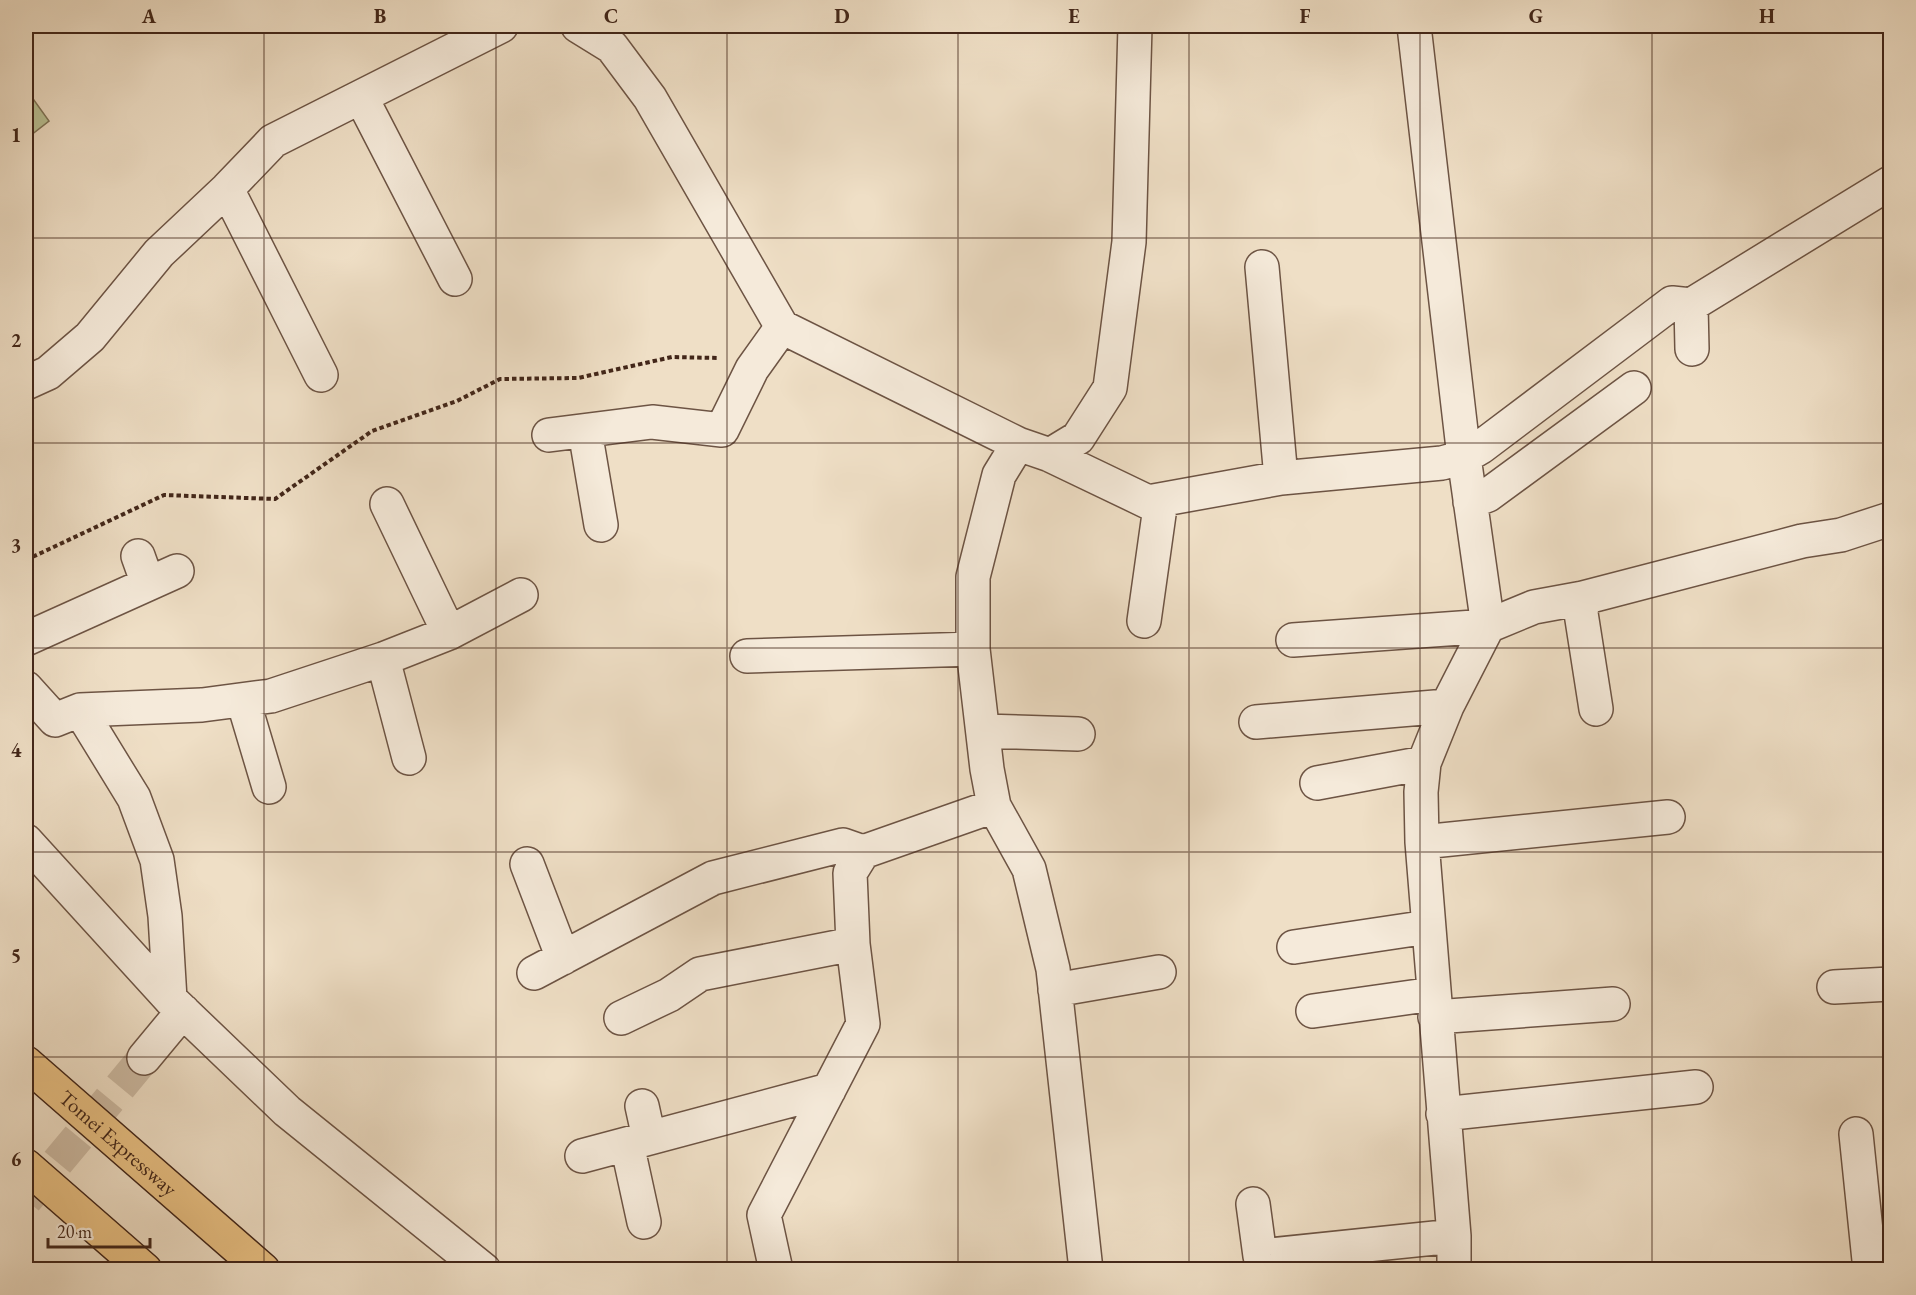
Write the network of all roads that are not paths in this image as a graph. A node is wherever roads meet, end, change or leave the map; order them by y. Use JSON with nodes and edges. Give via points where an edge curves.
{"nodes":[{"id":1,"x":501,"y":26,"type":"edge"},
{"id":2,"x":578,"y":26,"type":"edge"},
{"id":3,"x":1135,"y":26,"type":"edge"},
{"id":4,"x":1414,"y":26,"type":"edge"},
{"id":5,"x":361,"y":97,"type":"junction"},
{"id":6,"x":1890,"y":183,"type":"edge"},
{"id":7,"x":226,"y":189,"type":"junction"},
{"id":8,"x":455,"y":279,"type":"dead end"},
{"id":9,"x":1255,"y":288,"type":"dead end"},
{"id":10,"x":1691,"y":305,"type":"junction"},
{"id":11,"x":782,"y":327,"type":"junction"},
{"id":12,"x":1692,"y":349,"type":"dead end"},
{"id":13,"x":321,"y":375,"type":"dead end"},
{"id":14,"x":26,"y":383,"type":"edge"},
{"id":15,"x":1634,"y":388,"type":"dead end"},
{"id":16,"x":585,"y":430,"type":"junction"},
{"id":17,"x":549,"y":435,"type":"dead end"},
{"id":18,"x":1018,"y":444,"type":"junction"},
{"id":19,"x":1050,"y":455,"type":"junction"},
{"id":20,"x":1464,"y":458,"type":"junction"},
{"id":21,"x":1281,"y":478,"type":"junction"},
{"id":22,"x":1161,"y":500,"type":"junction"},
{"id":23,"x":1470,"y":502,"type":"junction"},
{"id":24,"x":387,"y":504,"type":"dead end"},
{"id":25,"x":1890,"y":519,"type":"edge"},
{"id":26,"x":601,"y":525,"type":"dead end"},
{"id":27,"x":154,"y":570,"type":"dead end"},
{"id":28,"x":520,"y":595,"type":"dead end"},
{"id":29,"x":1583,"y":598,"type":"junction"},
{"id":30,"x":1144,"y":621,"type":"dead end"},
{"id":31,"x":1488,"y":626,"type":"junction"},
{"id":32,"x":449,"y":633,"type":"junction"},
{"id":33,"x":26,"y":639,"type":"edge"},
{"id":34,"x":1293,"y":640,"type":"dead end"},
{"id":35,"x":973,"y":649,"type":"junction"},
{"id":36,"x":747,"y":656,"type":"dead end"},
{"id":37,"x":383,"y":659,"type":"junction"},
{"id":38,"x":26,"y":688,"type":"edge"},
{"id":39,"x":243,"y":700,"type":"junction"},
{"id":40,"x":1447,"y":706,"type":"junction"},
{"id":41,"x":1596,"y":709,"type":"dead end"},
{"id":42,"x":80,"y":710,"type":"junction"},
{"id":43,"x":1257,"y":722,"type":"dead end"},
{"id":44,"x":982,"y":731,"type":"junction"},
{"id":45,"x":1078,"y":734,"type":"dead end"},
{"id":46,"x":410,"y":758,"type":"dead end"},
{"id":47,"x":1424,"y":763,"type":"junction"},
{"id":48,"x":1317,"y":783,"type":"dead end"},
{"id":49,"x":269,"y":787,"type":"dead end"},
{"id":50,"x":994,"y":806,"type":"junction"},
{"id":51,"x":1668,"y":817,"type":"dead end"},
{"id":52,"x":26,"y":841,"type":"edge"},
{"id":53,"x":1422,"y":842,"type":"junction"},
{"id":54,"x":863,"y":852,"type":"junction"},
{"id":55,"x":527,"y":864,"type":"dead end"},
{"id":56,"x":1428,"y":927,"type":"junction"},
{"id":57,"x":853,"y":945,"type":"junction"},
{"id":58,"x":1294,"y":947,"type":"dead end"},
{"id":59,"x":563,"y":958,"type":"junction"},
{"id":60,"x":1159,"y":972,"type":"dead end"},
{"id":61,"x":534,"y":973,"type":"dead end"},
{"id":62,"x":1890,"y":984,"type":"edge"},
{"id":63,"x":1833,"y":987,"type":"dead end"},
{"id":64,"x":1055,"y":990,"type":"junction"},
{"id":65,"x":1613,"y":1004,"type":"dead end"},
{"id":66,"x":176,"y":1005,"type":"junction"},
{"id":67,"x":1434,"y":1006,"type":"junction"},
{"id":68,"x":1313,"y":1011,"type":"dead end"},
{"id":69,"x":621,"y":1018,"type":"dead end"},
{"id":70,"x":144,"y":1058,"type":"tunnel mouth"},
{"id":71,"x":26,"y":1062,"type":"edge"},
{"id":72,"x":1696,"y":1087,"type":"dead end"},
{"id":73,"x":829,"y":1090,"type":"junction"},
{"id":74,"x":642,"y":1106,"type":"dead end"},
{"id":75,"x":1443,"y":1114,"type":"junction"},
{"id":76,"x":1856,"y":1134,"type":"dead end"},
{"id":77,"x":638,"y":1141,"type":"junction"},
{"id":78,"x":582,"y":1156,"type":"dead end"},
{"id":79,"x":26,"y":1166,"type":"edge"},
{"id":80,"x":647,"y":1204,"type":"dead end"},
{"id":81,"x":1253,"y":1204,"type":"dead end"},
{"id":82,"x":1454,"y":1236,"type":"junction"},
{"id":83,"x":1261,"y":1263,"type":"edge"},
{"id":84,"x":145,"y":1269,"type":"edge"},
{"id":85,"x":263,"y":1269,"type":"edge"},
{"id":86,"x":484,"y":1269,"type":"edge"},
{"id":87,"x":776,"y":1269,"type":"edge"},
{"id":88,"x":1086,"y":1269,"type":"edge"},
{"id":89,"x":1454,"y":1269,"type":"edge"},
{"id":90,"x":1870,"y":1269,"type":"edge"}],
"edges":[{"from":1,"to":5,"type":"street"},
{"from":2,"to":11,"type":"street","via":[[612,47],[650,98]]},
{"from":3,"to":19,"type":"street","via":[[1129,242],[1110,388],[1078,438]]},
{"from":4,"to":20,"type":"street"},
{"from":5,"to":7,"type":"street","via":[[273,141]]},
{"from":5,"to":8,"type":"street"},
{"from":6,"to":10,"type":"street"},
{"from":7,"to":13,"type":"street"},
{"from":7,"to":14,"type":"street","via":[[159,253],[90,337],[48,373]]},
{"from":9,"to":21,"type":"street"},
{"from":10,"to":12,"type":"street"},
{"from":10,"to":20,"type":"street","via":[[1672,303]]},
{"from":11,"to":16,"type":"street","via":[[759,359],[722,430],[652,422]]},
{"from":11,"to":18,"type":"street"},
{"from":15,"to":23,"type":"street","via":[[1488,495]]},
{"from":16,"to":17,"type":"street"},
{"from":16,"to":26,"type":"street"},
{"from":18,"to":19,"type":"street"},
{"from":18,"to":35,"type":"street","via":[[999,475],[973,577]]},
{"from":19,"to":22,"type":"street","via":[[1148,502]]},
{"from":20,"to":21,"type":"street"},
{"from":20,"to":23,"type":"street"},
{"from":21,"to":22,"type":"street"},
{"from":22,"to":30,"type":"street"},
{"from":23,"to":31,"type":"street"},
{"from":24,"to":32,"type":"street"},
{"from":25,"to":29,"type":"street","via":[[1841,535],[1802,541]]},
{"from":27,"to":33,"type":"street"},
{"from":28,"to":32,"type":"street"},
{"from":29,"to":31,"type":"street","via":[[1534,608]]},
{"from":29,"to":41,"type":"street","via":[[1581,613]]},
{"from":31,"to":34,"type":"street"},
{"from":31,"to":40,"type":"street"},
{"from":32,"to":37,"type":"street"},
{"from":35,"to":36,"type":"street"},
{"from":35,"to":44,"type":"street"},
{"from":37,"to":39,"type":"street","via":[[271,696]]},
{"from":37,"to":46,"type":"street"},
{"from":38,"to":42,"type":"street","via":[[55,720]]},
{"from":39,"to":42,"type":"street"},
{"from":39,"to":49,"type":"street"},
{"from":40,"to":43,"type":"street"},
{"from":40,"to":47,"type":"street"},
{"from":42,"to":66,"type":"street","via":[[134,798],[157,860]]},
{"from":44,"to":45,"type":"street"},
{"from":44,"to":50,"type":"street"},
{"from":47,"to":48,"type":"street"},
{"from":47,"to":53,"type":"street","via":[[1420,792]]},
{"from":50,"to":54,"type":"street"},
{"from":50,"to":64,"type":"street","via":[[1029,869]]},
{"from":51,"to":53,"type":"street","via":[[1625,808]]},
{"from":52,"to":66,"type":"street"},
{"from":53,"to":56,"type":"street"},
{"from":54,"to":57,"type":"street","via":[[850,873]]},
{"from":54,"to":59,"type":"street","via":[[843,845],[713,878]]},
{"from":55,"to":59,"type":"street"},
{"from":56,"to":58,"type":"street"},
{"from":56,"to":67,"type":"street"},
{"from":57,"to":69,"type":"street","via":[[700,974],[670,1004]]},
{"from":57,"to":73,"type":"street","via":[[863,1024]]},
{"from":59,"to":61,"type":"street"},
{"from":60,"to":64,"type":"street"},
{"from":62,"to":63,"type":"street"},
{"from":64,"to":88,"type":"street"},
{"from":65,"to":67,"type":"street"},
{"from":66,"to":70,"type":"street"},
{"from":66,"to":86,"type":"street","via":[[287,1111]]},
{"from":67,"to":68,"type":"street"},
{"from":67,"to":75,"type":"street"},
{"from":71,"to":85,"type":"highway","name":"Tomei Expressway"},
{"from":72,"to":75,"type":"street"},
{"from":73,"to":77,"type":"street"},
{"from":73,"to":87,"type":"street","via":[[764,1215]]},
{"from":74,"to":77,"type":"street"},
{"from":75,"to":82,"type":"street"},
{"from":76,"to":90,"type":"street"},
{"from":77,"to":78,"type":"street"},
{"from":77,"to":80,"type":"street"},
{"from":79,"to":84,"type":"highway"},
{"from":81,"to":83,"type":"street"},
{"from":82,"to":83,"type":"street"},
{"from":82,"to":89,"type":"street"}]}
